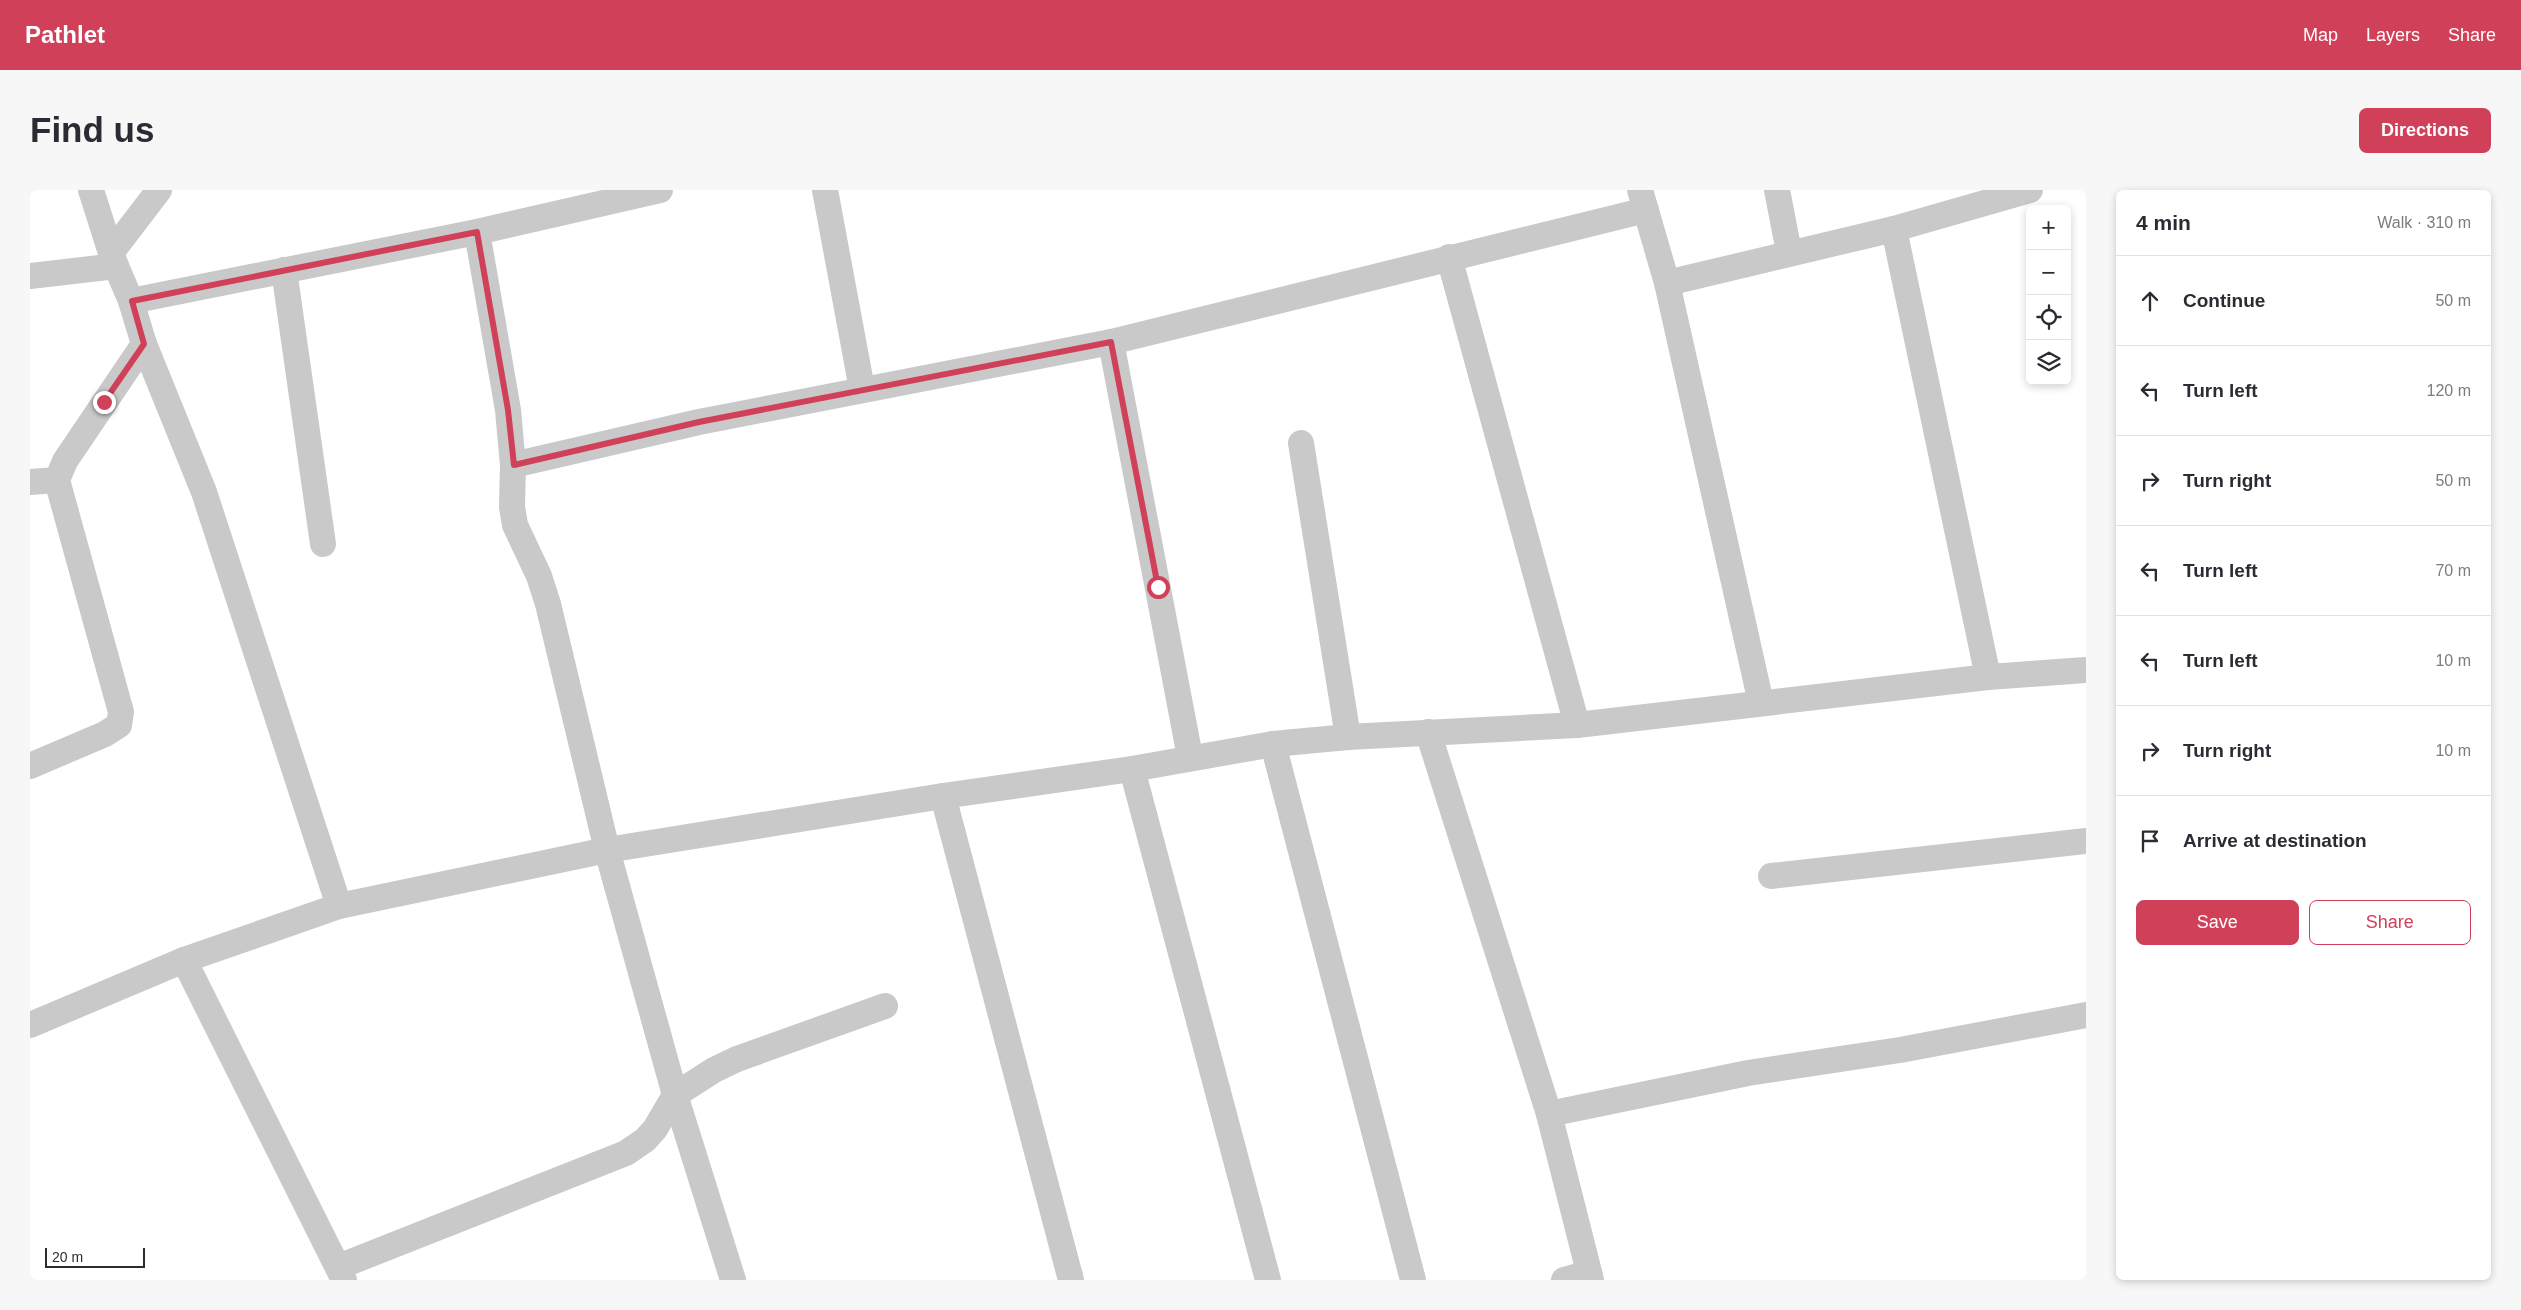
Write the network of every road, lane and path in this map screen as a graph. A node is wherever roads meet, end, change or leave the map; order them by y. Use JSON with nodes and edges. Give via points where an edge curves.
{"nodes":[{"id":1,"x":91,"y":190,"type":"edge"},
{"id":2,"x":160,"y":190,"type":"edge"},
{"id":3,"x":660,"y":190,"type":"edge"},
{"id":4,"x":825,"y":190,"type":"edge"},
{"id":5,"x":1777,"y":190,"type":"edge"},
{"id":6,"x":2030,"y":190,"type":"edge"},
{"id":7,"x":1643,"y":200,"type":"edge"},
{"id":8,"x":1894,"y":229,"type":"junction"},
{"id":9,"x":477,"y":232,"type":"junction"},
{"id":10,"x":1789,"y":252,"type":"junction"},
{"id":11,"x":1449,"y":257,"type":"junction"},
{"id":12,"x":114,"y":260,"type":"junction"},
{"id":13,"x":284,"y":270,"type":"junction"},
{"id":14,"x":30,"y":276,"type":"edge"},
{"id":15,"x":1667,"y":283,"type":"junction"},
{"id":16,"x":132,"y":301,"type":"junction"},
{"id":17,"x":1111,"y":342,"type":"junction"},
{"id":18,"x":144,"y":344,"type":"junction"},
{"id":19,"x":862,"y":389,"type":"junction"},
{"id":20,"x":1302,"y":443,"type":"dead end"},
{"id":21,"x":514,"y":465,"type":"junction"},
{"id":22,"x":57,"y":480,"type":"junction"},
{"id":23,"x":30,"y":482,"type":"edge"},
{"id":24,"x":323,"y":544,"type":"dead end"},
{"id":25,"x":2086,"y":670,"type":"edge"},
{"id":26,"x":1988,"y":677,"type":"junction"},
{"id":27,"x":1761,"y":703,"type":"junction"},
{"id":28,"x":1576,"y":726,"type":"junction"},
{"id":29,"x":1428,"y":732,"type":"junction"},
{"id":30,"x":1348,"y":737,"type":"junction"},
{"id":31,"x":1273,"y":744,"type":"junction"},
{"id":32,"x":1190,"y":757,"type":"junction"},
{"id":33,"x":30,"y":766,"type":"edge"},
{"id":34,"x":1132,"y":768,"type":"junction"},
{"id":35,"x":943,"y":796,"type":"junction"},
{"id":36,"x":2086,"y":841,"type":"edge"},
{"id":37,"x":607,"y":850,"type":"junction"},
{"id":38,"x":1771,"y":876,"type":"dead end"},
{"id":39,"x":339,"y":906,"type":"junction"},
{"id":40,"x":184,"y":960,"type":"junction"},
{"id":41,"x":885,"y":1006,"type":"dead end"},
{"id":42,"x":2086,"y":1015,"type":"edge"},
{"id":43,"x":30,"y":1025,"type":"edge"},
{"id":44,"x":675,"y":1095,"type":"junction"},
{"id":45,"x":1549,"y":1114,"type":"junction"},
{"id":46,"x":341,"y":1274,"type":"edge"},
{"id":47,"x":1590,"y":1276,"type":"edge"},
{"id":48,"x":733,"y":1280,"type":"edge"},
{"id":49,"x":1071,"y":1280,"type":"edge"},
{"id":50,"x":1268,"y":1280,"type":"edge"},
{"id":51,"x":1413,"y":1280,"type":"edge"},
{"id":52,"x":1564,"y":1280,"type":"edge"}],
"edges":[{"from":1,"to":12,"type":"street"},
{"from":2,"to":12,"type":"street"},
{"from":3,"to":9,"type":"street"},
{"from":4,"to":19,"type":"street"},
{"from":5,"to":10,"type":"street"},
{"from":6,"to":8,"type":"street"},
{"from":7,"to":11,"type":"street"},
{"from":7,"to":15,"type":"street"},
{"from":8,"to":10,"type":"street"},
{"from":8,"to":26,"type":"street"},
{"from":9,"to":13,"type":"street"},
{"from":9,"to":21,"type":"street","via":[[508,410]]},
{"from":10,"to":15,"type":"street"},
{"from":11,"to":17,"type":"street"},
{"from":11,"to":28,"type":"street"},
{"from":12,"to":14,"type":"street"},
{"from":12,"to":16,"type":"street"},
{"from":13,"to":16,"type":"street"},
{"from":13,"to":24,"type":"street"},
{"from":15,"to":27,"type":"street"},
{"from":16,"to":18,"type":"street"},
{"from":17,"to":19,"type":"street"},
{"from":17,"to":32,"type":"street"},
{"from":18,"to":22,"type":"street","via":[[65,461]]},
{"from":18,"to":39,"type":"street","via":[[204,492]]},
{"from":19,"to":21,"type":"street","via":[[699,422]]},
{"from":20,"to":30,"type":"street"},
{"from":21,"to":37,"type":"street","via":[[512,507],[515,525],[548,604]]},
{"from":22,"to":23,"type":"street"},
{"from":22,"to":33,"type":"street","via":[[121,712],[119,725],[105,734]]},
{"from":25,"to":26,"type":"street"},
{"from":26,"to":27,"type":"street"},
{"from":27,"to":28,"type":"street"},
{"from":28,"to":29,"type":"street"},
{"from":29,"to":30,"type":"street"},
{"from":29,"to":45,"type":"street"},
{"from":30,"to":31,"type":"street"},
{"from":31,"to":32,"type":"street"},
{"from":31,"to":51,"type":"street"},
{"from":32,"to":34,"type":"street"},
{"from":34,"to":35,"type":"street"},
{"from":34,"to":50,"type":"street"},
{"from":35,"to":37,"type":"street"},
{"from":35,"to":49,"type":"street"},
{"from":36,"to":38,"type":"street"},
{"from":37,"to":39,"type":"street"},
{"from":37,"to":44,"type":"street"},
{"from":39,"to":40,"type":"street"},
{"from":40,"to":43,"type":"street"},
{"from":40,"to":46,"type":"street"},
{"from":41,"to":44,"type":"street","via":[[737,1059]]},
{"from":42,"to":45,"type":"street","via":[[1900,1050],[1748,1073]]},
{"from":44,"to":46,"type":"street","via":[[655,1129],[626,1153]]},
{"from":44,"to":48,"type":"street"},
{"from":45,"to":47,"type":"street"},
{"from":47,"to":52,"type":"street"}]}
